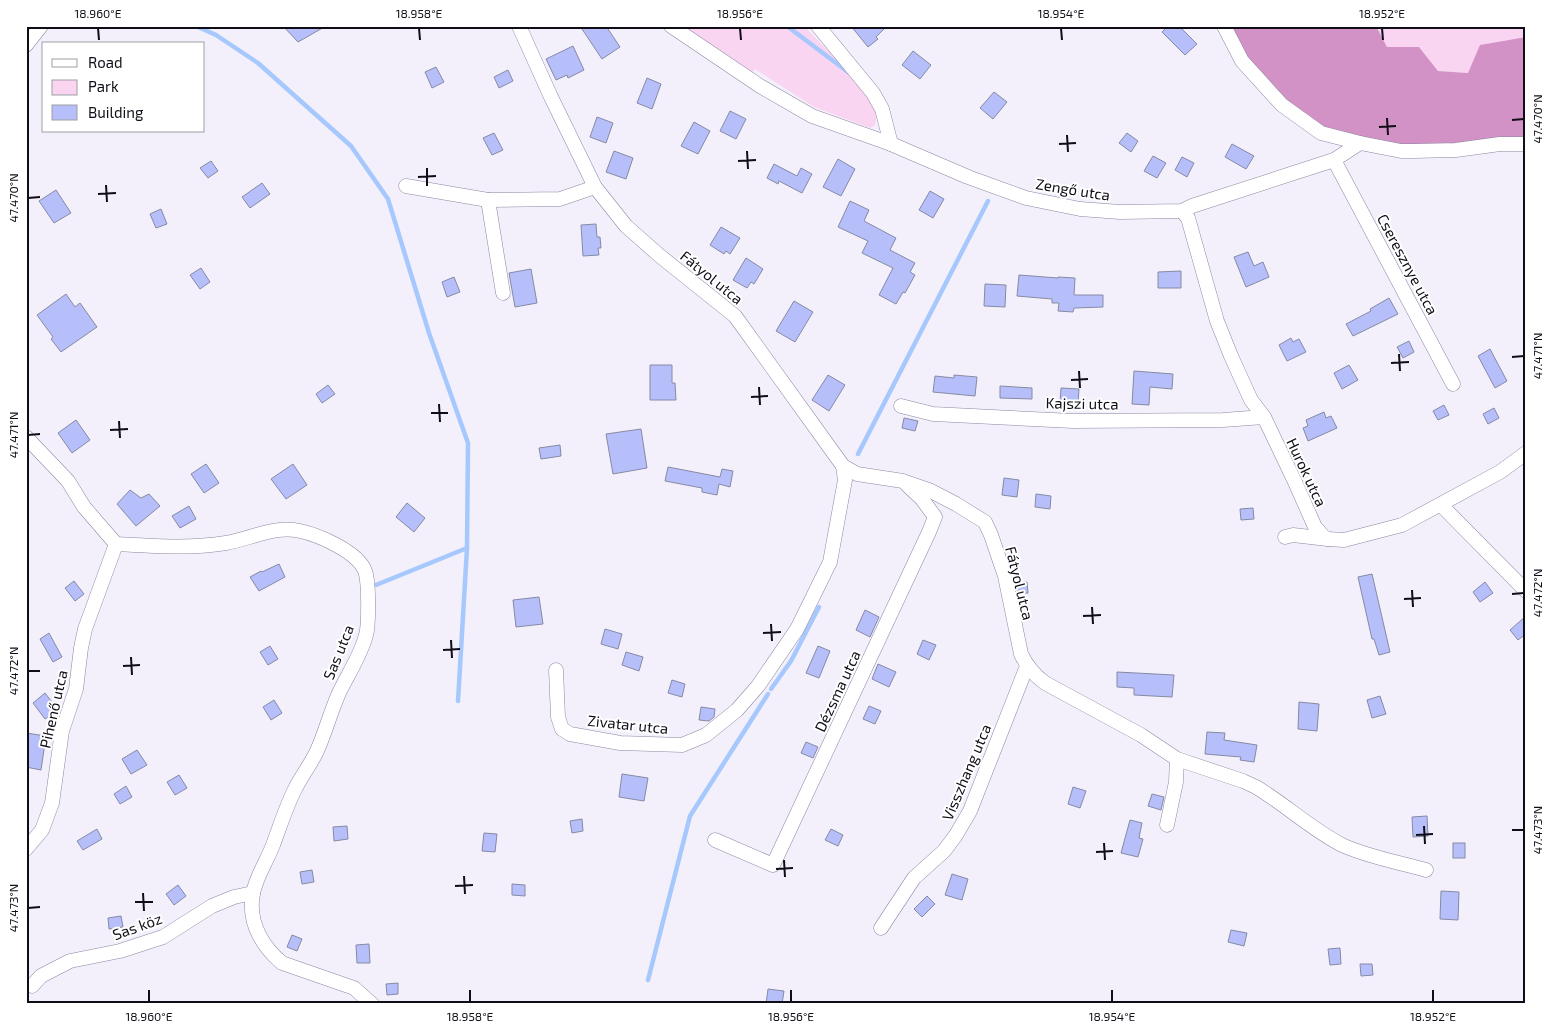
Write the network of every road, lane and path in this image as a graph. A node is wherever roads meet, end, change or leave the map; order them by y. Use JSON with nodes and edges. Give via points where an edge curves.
{"nodes":[{"id":1,"x":41,"y":26,"type":"edge"},
{"id":2,"x":519,"y":26,"type":"edge"},
{"id":3,"x":671,"y":26,"type":"edge"},
{"id":4,"x":818,"y":26,"type":"edge"},
{"id":5,"x":1224,"y":26,"type":"edge"},
{"id":6,"x":26,"y":45,"type":"edge"},
{"id":7,"x":1360,"y":143,"type":"junction"},
{"id":8,"x":891,"y":144,"type":"junction"},
{"id":9,"x":1526,"y":144,"type":"edge"},
{"id":10,"x":1334,"y":160,"type":"junction"},
{"id":11,"x":406,"y":186,"type":"dead end"},
{"id":12,"x":595,"y":186,"type":"junction"},
{"id":13,"x":488,"y":200,"type":"junction"},
{"id":14,"x":1182,"y":211,"type":"junction"},
{"id":15,"x":503,"y":293,"type":"dead end"},
{"id":16,"x":1453,"y":384,"type":"dead end"},
{"id":17,"x":901,"y":406,"type":"dead end"},
{"id":18,"x":1264,"y":417,"type":"junction"},
{"id":19,"x":26,"y":437,"type":"edge"},
{"id":20,"x":1526,"y":452,"type":"edge"},
{"id":21,"x":843,"y":466,"type":"junction"},
{"id":22,"x":903,"y":481,"type":"junction"},
{"id":23,"x":1441,"y":505,"type":"junction"},
{"id":24,"x":1285,"y":538,"type":"dead end"},
{"id":25,"x":1328,"y":540,"type":"junction"},
{"id":26,"x":116,"y":544,"type":"junction"},
{"id":27,"x":1526,"y":591,"type":"edge"},
{"id":28,"x":1027,"y":666,"type":"junction"},
{"id":29,"x":556,"y":670,"type":"dead end"},
{"id":30,"x":1177,"y":759,"type":"junction"},
{"id":31,"x":1167,"y":825,"type":"dead end"},
{"id":32,"x":715,"y":840,"type":"dead end"},
{"id":33,"x":26,"y":849,"type":"edge"},
{"id":34,"x":1426,"y":870,"type":"dead end"},
{"id":35,"x":253,"y":893,"type":"junction"},
{"id":36,"x":881,"y":928,"type":"dead end"},
{"id":37,"x":32,"y":986,"type":"dead end"},
{"id":38,"x":372,"y":1004,"type":"edge"}],
"edges":[{"from":1,"to":6,"type":"street"},
{"from":2,"to":12,"type":"street","name":"Fátyol utca"},
{"from":3,"to":8,"type":"street","name":"Zengő utca","via":[[760,86],[812,116]]},
{"from":4,"to":8,"type":"street","via":[[874,93],[882,109]]},
{"from":5,"to":7,"type":"street","via":[[1242,60],[1282,105],[1321,133]]},
{"from":7,"to":9,"type":"street","via":[[1401,151]]},
{"from":7,"to":10,"type":"street","name":"Zengő utca"},
{"from":8,"to":14,"type":"street","name":"Zengő utca","via":[[1026,198],[1080,209]]},
{"from":10,"to":14,"type":"street","name":"Zengő utca"},
{"from":10,"to":16,"type":"street","name":"Cseresznye utca"},
{"from":11,"to":13,"type":"street"},
{"from":12,"to":13,"type":"street","via":[[560,199]]},
{"from":12,"to":21,"type":"street","name":"Fátyol utca","via":[[626,226],[735,316]]},
{"from":13,"to":15,"type":"street"},
{"from":14,"to":18,"type":"street","name":"Hurok utca","via":[[1188,218],[1217,321],[1251,400]]},
{"from":17,"to":18,"type":"street","name":"Kajszi utca","via":[[933,414],[1073,420]]},
{"from":18,"to":25,"type":"street","name":"Hurok utca","via":[[1315,527]]},
{"from":19,"to":26,"type":"street","via":[[68,481],[84,507]]},
{"from":20,"to":23,"type":"street","via":[[1500,472]]},
{"from":21,"to":22,"type":"street","name":"Fátyol utca","via":[[857,474]]},
{"from":21,"to":29,"type":"street","name":"Zivatar utca","via":[[846,480],[830,562],[797,629],[758,686],[737,710],[706,735],[682,746],[620,743],[570,734],[562,730],[558,717]]},
{"from":22,"to":28,"type":"street","name":"Fátyol utca","via":[[929,490],[985,522],[1005,576],[1017,642]]},
{"from":22,"to":32,"type":"street","name":"Dézsma utca","via":[[929,507],[934,516],[932,524],[773,865]]},
{"from":23,"to":25,"type":"street","via":[[1402,525],[1353,539]]},
{"from":23,"to":27,"type":"street"},
{"from":24,"to":25,"type":"street","via":[[1293,535]]},
{"from":26,"to":33,"type":"street","name":"Pihenő utca","via":[[81,648],[76,689],[62,731],[52,803],[42,830]]},
{"from":26,"to":35,"type":"street","name":"Sas utca","via":[[200,546],[274,531],[298,530],[319,537],[356,557],[366,572],[366,635],[316,752],[283,816]]},
{"from":28,"to":30,"type":"street","name":"Fátyol utca","via":[[1045,683]]},
{"from":28,"to":36,"type":"street","name":"Visszhang utca","via":[[970,811],[944,851],[914,878]]},
{"from":30,"to":31,"type":"street"},
{"from":30,"to":34,"type":"street","name":"Fátyol utca","via":[[1256,787],[1342,845],[1363,854]]},
{"from":35,"to":37,"type":"street","name":"Sas köz","via":[[212,906],[163,937],[70,962],[41,976]]},
{"from":35,"to":38,"type":"street","name":"Sas utca","via":[[256,929],[276,958],[282,963],[354,988]]}]}
